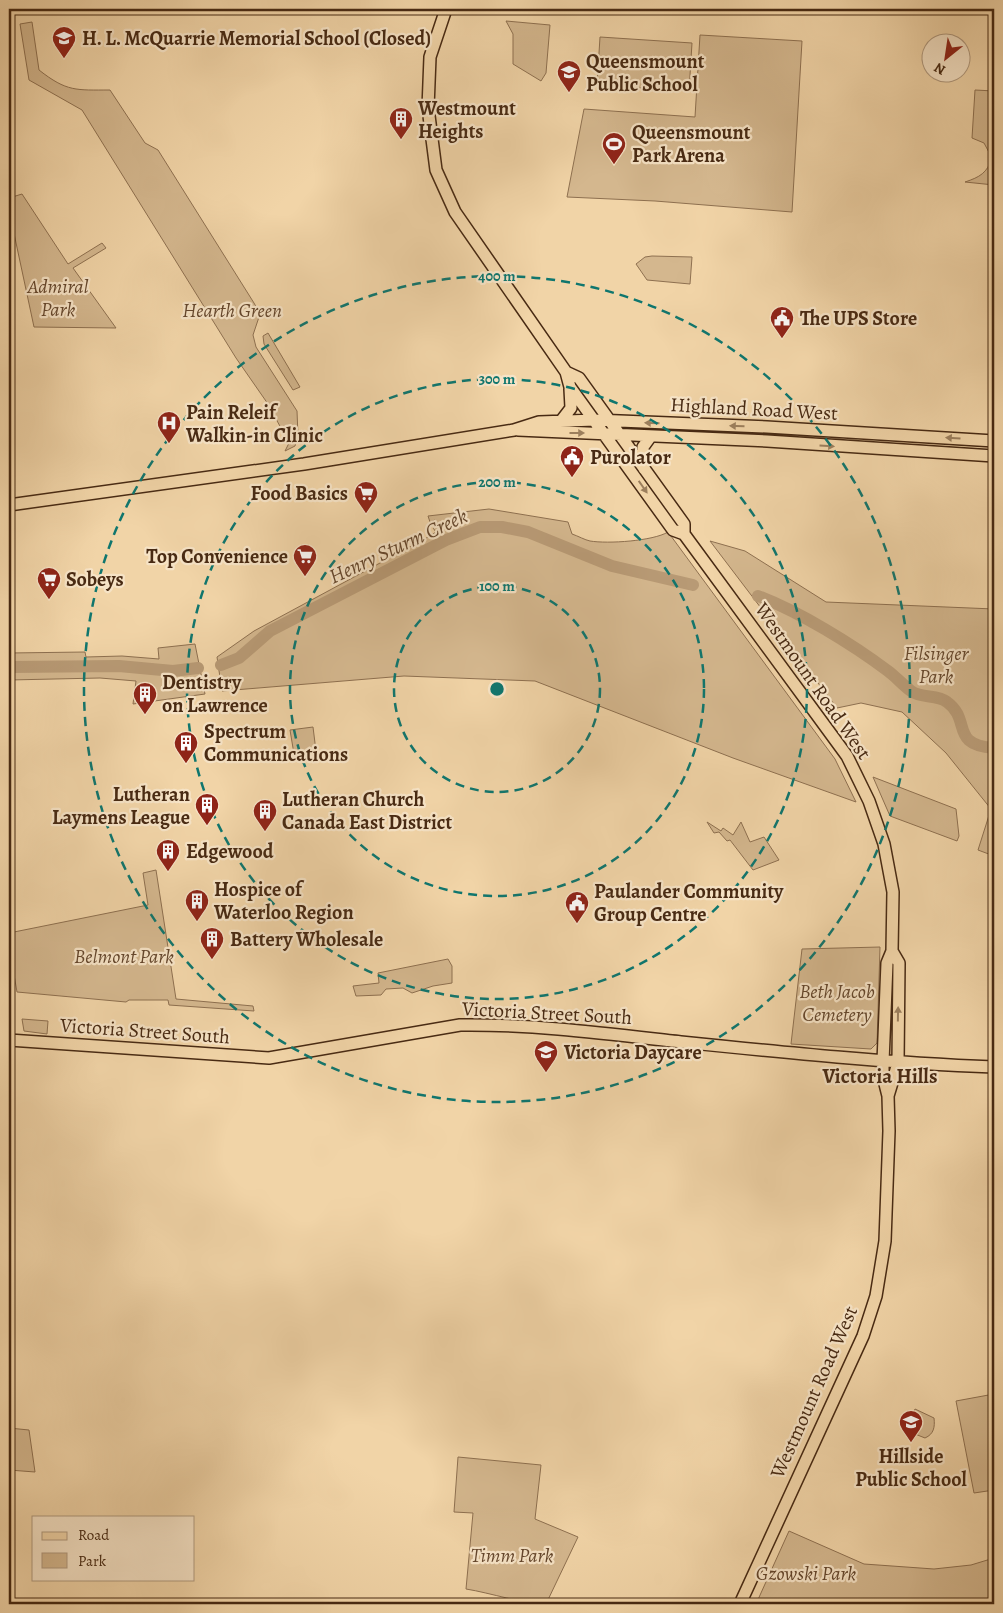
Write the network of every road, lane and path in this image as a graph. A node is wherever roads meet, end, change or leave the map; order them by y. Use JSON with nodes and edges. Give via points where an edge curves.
{"nodes":[{"id":1,"x":446,"y":9,"type":"edge"},
{"id":2,"x":566,"y":372,"type":"junction"},
{"id":3,"x":570,"y":387,"type":"junction"},
{"id":4,"x":595,"y":420,"type":"junction"},
{"id":5,"x":561,"y":421,"type":"junction"},
{"id":6,"x":610,"y":422,"type":"junction"},
{"id":7,"x":514,"y":430,"type":"junction"},
{"id":8,"x":604,"y":433,"type":"junction"},
{"id":9,"x":618,"y":435,"type":"junction"},
{"id":10,"x":651,"y":436,"type":"junction"},
{"id":11,"x":994,"y":441,"type":"edge"},
{"id":12,"x":994,"y":456,"type":"edge"},
{"id":13,"x":645,"y":470,"type":"junction"},
{"id":14,"x":9,"y":504,"type":"edge"},
{"id":15,"x":684,"y":534,"type":"junction"},
{"id":16,"x":892,"y":951,"type":"junction"},
{"id":17,"x":9,"y":1040,"type":"edge"},
{"id":18,"x":883,"y":1062,"type":"junction"},
{"id":19,"x":898,"y":1063,"type":"junction"},
{"id":20,"x":994,"y":1067,"type":"edge"},
{"id":21,"x":888,"y":1096,"type":"junction"},
{"id":22,"x":740,"y":1604,"type":"edge"}],
"edges":[{"from":1,"to":2,"type":"main road","name":"Westmount Road West","via":[[430,57],[428,108],[436,170],[455,212]]},
{"from":2,"to":3,"type":"main road","name":"Westmount Road West"},
{"from":2,"to":6,"type":"main road","name":"Westmount Road West","via":[[579,378]]},
{"from":3,"to":4,"type":"main road","name":"Westmount Road West"},
{"from":3,"to":5,"type":"main road","via":[[571,408]]},
{"from":4,"to":5,"type":"main road","name":"Highland Road West"},
{"from":4,"to":6,"type":"main road","name":"Highland Road West"},
{"from":4,"to":8,"type":"main road","name":"Westmount Road West"},
{"from":5,"to":7,"type":"main road","name":"Highland Road West","via":[[539,422]]},
{"from":6,"to":9,"type":"main road","name":"Westmount Road West"},
{"from":11,"to":6,"type":"main road","name":"Highland Road West","one_way":true},
{"from":7,"to":8,"type":"main road","name":"Highland Road West","one_way":true},
{"from":7,"to":14,"type":"main road","name":"Highland Road West","via":[[304,464]]},
{"from":8,"to":9,"type":"main road","name":"Highland Road West"},
{"from":8,"to":15,"type":"main road","name":"Westmount Road West","one_way":true,"via":[[673,530]]},
{"from":9,"to":10,"type":"main road","name":"Highland Road West"},
{"from":9,"to":13,"type":"main road","name":"Westmount Road West"},
{"from":10,"to":12,"type":"main road","name":"Highland Road West","one_way":true},
{"from":10,"to":13,"type":"main road","via":[[643,447]]},
{"from":13,"to":15,"type":"main road","name":"Westmount Road West","via":[[684,524]]},
{"from":15,"to":16,"type":"main road","name":"Westmount Road West","via":[[847,756],[869,801],[884,844],[893,892]]},
{"from":16,"to":18,"type":"main road","name":"Westmount Road West","via":[[886,963]]},
{"from":19,"to":16,"type":"main road","name":"Westmount Road West","one_way":true,"via":[[899,963]]},
{"from":17,"to":18,"type":"main road","name":"Victoria Street South","via":[[268,1058],[460,1025],[485,1024]]},
{"from":18,"to":19,"type":"main road","name":"Victoria Street South"},
{"from":18,"to":21,"type":"main road","name":"Westmount Road West"},
{"from":19,"to":20,"type":"main road","name":"Victoria Street South"},
{"from":19,"to":21,"type":"main road","name":"Westmount Road West"},
{"from":21,"to":22,"type":"main road","name":"Westmount Road West","via":[[885,1241],[876,1296],[863,1336]]}]}
